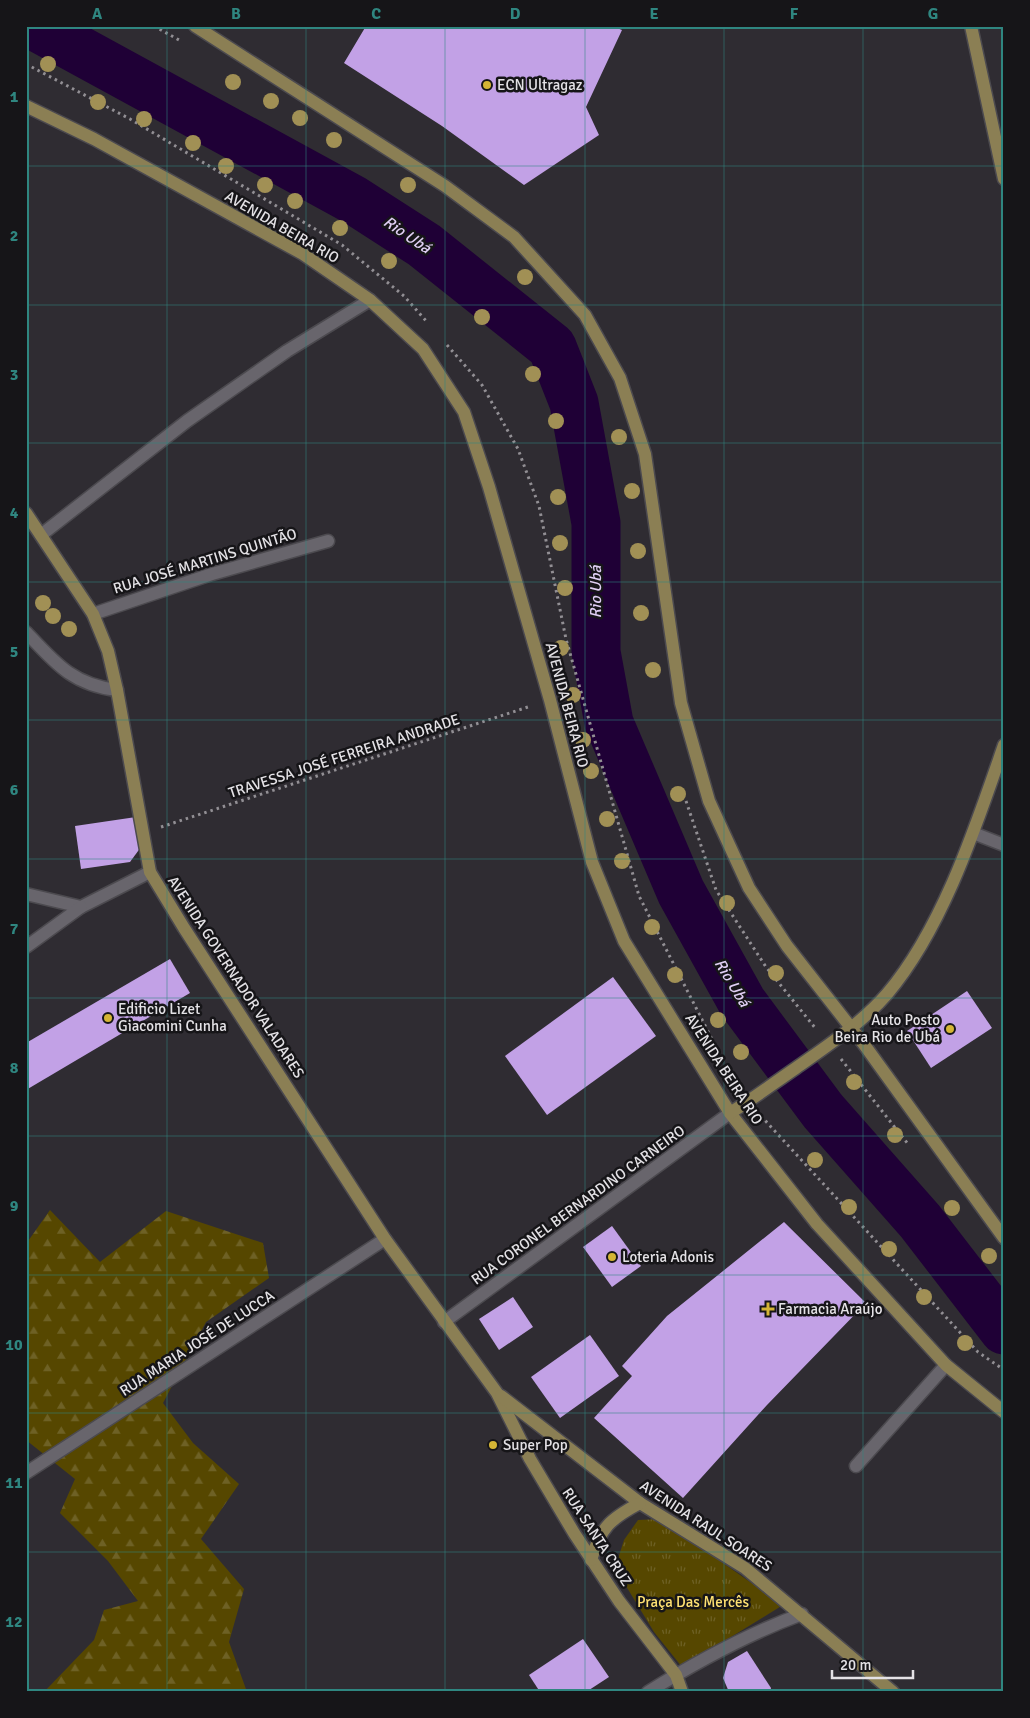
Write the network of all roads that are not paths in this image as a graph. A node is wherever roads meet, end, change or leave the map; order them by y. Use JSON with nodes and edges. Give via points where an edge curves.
{"nodes":[{"id":1,"x":195,"y":26,"type":"edge"},
{"id":2,"x":971,"y":26,"type":"edge"},
{"id":3,"x":26,"y":106,"type":"edge"},
{"id":4,"x":1004,"y":179,"type":"edge"},
{"id":5,"x":370,"y":300,"type":"junction"},
{"id":6,"x":26,"y":513,"type":"edge"},
{"id":7,"x":41,"y":535,"type":"junction"},
{"id":8,"x":328,"y":541,"type":"dead end"},
{"id":9,"x":93,"y":614,"type":"junction"},
{"id":10,"x":26,"y":632,"type":"edge"},
{"id":11,"x":117,"y":690,"type":"junction"},
{"id":12,"x":1004,"y":745,"type":"edge"},
{"id":13,"x":974,"y":833,"type":"junction"},
{"id":14,"x":1004,"y":845,"type":"edge"},
{"id":15,"x":150,"y":872,"type":"junction"},
{"id":16,"x":26,"y":894,"type":"edge"},
{"id":17,"x":81,"y":907,"type":"junction"},
{"id":18,"x":26,"y":947,"type":"edge"},
{"id":19,"x":850,"y":1027,"type":"junction"},
{"id":20,"x":730,"y":1113,"type":"junction"},
{"id":21,"x":1004,"y":1238,"type":"edge"},
{"id":22,"x":385,"y":1239,"type":"junction"},
{"id":23,"x":444,"y":1322,"type":"junction"},
{"id":24,"x":946,"y":1365,"type":"junction"},
{"id":25,"x":497,"y":1392,"type":"junction"},
{"id":26,"x":1004,"y":1412,"type":"edge"},
{"id":27,"x":856,"y":1466,"type":"dead end"},
{"id":28,"x":26,"y":1474,"type":"edge"},
{"id":29,"x":640,"y":1504,"type":"junction"},
{"id":30,"x":591,"y":1560,"type":"junction"},
{"id":31,"x":802,"y":1614,"type":"junction"},
{"id":32,"x":676,"y":1675,"type":"junction"},
{"id":33,"x":648,"y":1692,"type":"edge"},
{"id":34,"x":682,"y":1692,"type":"edge"},
{"id":35,"x":893,"y":1692,"type":"edge"}],
"edges":[{"from":1,"to":19,"type":"main road","via":[[445,186],[507,232],[585,315],[620,378],[645,454],[681,704],[710,801],[749,888],[787,946]]},
{"from":2,"to":4,"type":"main road"},
{"from":3,"to":5,"type":"main road","name":"AVENIDA BEIRA RIO","via":[[94,139],[303,254]]},
{"from":5,"to":7,"type":"street","via":[[287,351],[186,421]]},
{"from":5,"to":20,"type":"main road","name":"AVENIDA BEIRA RIO","via":[[423,349],[464,412],[550,700],[592,862],[624,941]]},
{"from":6,"to":7,"type":"main road","name":"AVENIDA GOVERNADOR VALADARES"},
{"from":7,"to":9,"type":"main road","name":"AVENIDA GOVERNADOR VALADARES"},
{"from":8,"to":9,"type":"street","name":"RUA JOSÉ MARTINS QUINTÃO","via":[[212,574]]},
{"from":9,"to":11,"type":"main road","name":"AVENIDA GOVERNADOR VALADARES","via":[[108,651]]},
{"from":10,"to":11,"type":"street","via":[[60,668],[78,680],[98,688]]},
{"from":11,"to":15,"type":"main road","name":"AVENIDA GOVERNADOR VALADARES"},
{"from":12,"to":13,"type":"main road"},
{"from":13,"to":14,"type":"street"},
{"from":13,"to":19,"type":"main road","via":[[931,926],[900,977],[886,995]]},
{"from":15,"to":17,"type":"street"},
{"from":15,"to":22,"type":"main road","name":"AVENIDA GOVERNADOR VALADARES"},
{"from":16,"to":17,"type":"street"},
{"from":17,"to":18,"type":"street"},
{"from":19,"to":20,"type":"main road"},
{"from":19,"to":21,"type":"main road"},
{"from":20,"to":23,"type":"street","name":"RUA CORONEL BERNARDINO CARNEIRO"},
{"from":20,"to":24,"type":"main road","name":"AVENIDA BEIRA RIO","via":[[817,1224]]},
{"from":22,"to":23,"type":"main road","name":"AVENIDA GOVERNADOR VALADARES"},
{"from":22,"to":28,"type":"street","name":"RUA MARIA JOSÉ DE LUCCA"},
{"from":23,"to":25,"type":"main road","name":"AVENIDA GOVERNADOR VALADARES"},
{"from":24,"to":26,"type":"main road","name":"AVENIDA BEIRA RIO"},
{"from":24,"to":27,"type":"street"},
{"from":25,"to":29,"type":"main road","name":"AVENIDA RAUL SOARES"},
{"from":25,"to":30,"type":"main road","name":"RUA SANTA CRUZ","via":[[530,1459]]},
{"from":29,"to":30,"type":"main road","via":[[606,1525]]},
{"from":29,"to":31,"type":"main road","name":"AVENIDA RAUL SOARES","via":[[745,1568]]},
{"from":30,"to":32,"type":"main road","name":"RUA SANTA CRUZ"},
{"from":31,"to":32,"type":"street","via":[[760,1629]]},
{"from":31,"to":35,"type":"main road","name":"AVENIDA RAUL SOARES"},
{"from":32,"to":33,"type":"street"},
{"from":32,"to":34,"type":"main road","name":"RUA SANTA CRUZ"}]}
